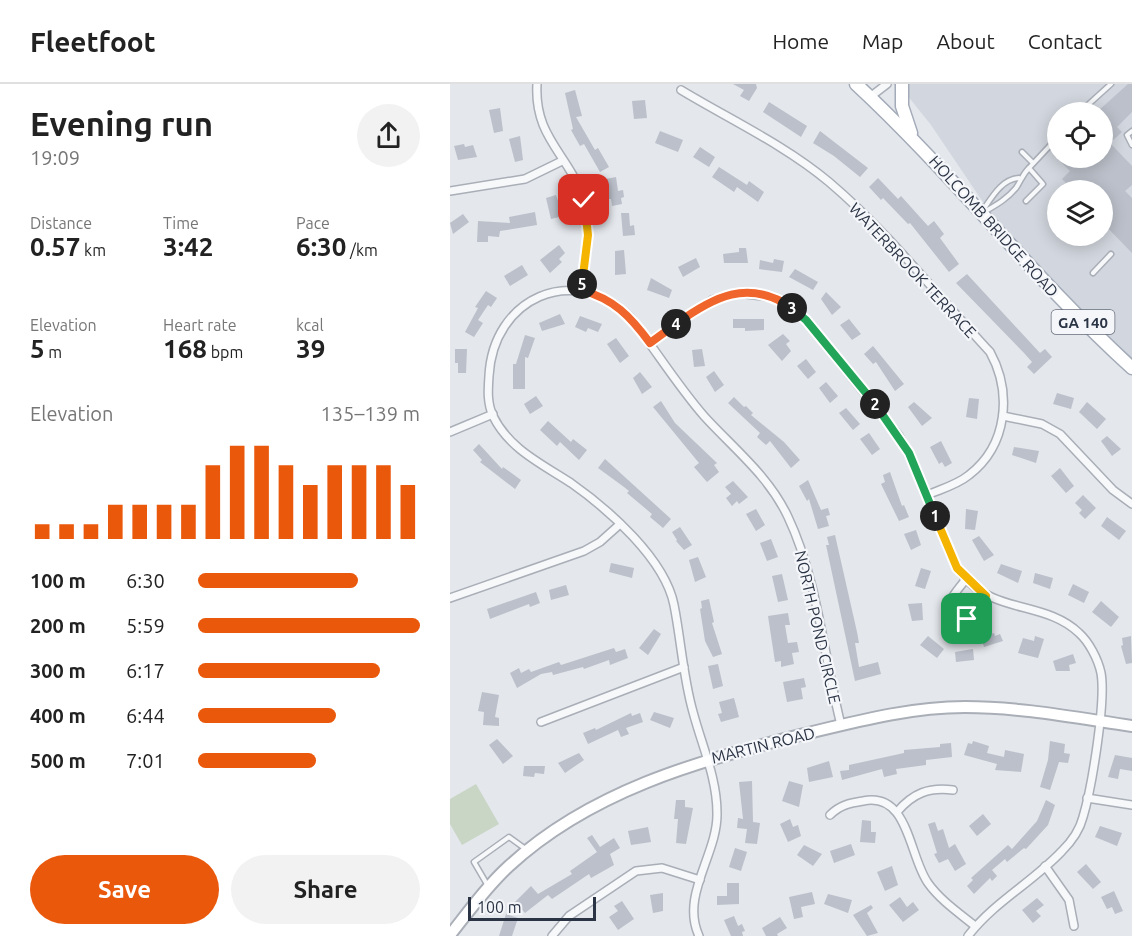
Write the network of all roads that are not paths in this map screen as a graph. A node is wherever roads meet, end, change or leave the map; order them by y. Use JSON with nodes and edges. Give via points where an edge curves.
{"nodes":[{"id":1,"x":537,"y":84,"type":"edge"},
{"id":2,"x":856,"y":84,"type":"edge"},
{"id":3,"x":877,"y":84,"type":"edge"},
{"id":4,"x":887,"y":84,"type":"edge"},
{"id":5,"x":902,"y":84,"type":"edge"},
{"id":6,"x":1111,"y":84,"type":"edge"},
{"id":7,"x":681,"y":90,"type":"dead end"},
{"id":8,"x":870,"y":97,"type":"junction"},
{"id":9,"x":1091,"y":102,"type":"edge"},
{"id":10,"x":1132,"y":131,"type":"edge"},
{"id":11,"x":917,"y":142,"type":"junction"},
{"id":12,"x":1132,"y":145,"type":"edge"},
{"id":13,"x":1047,"y":148,"type":"edge"},
{"id":14,"x":1022,"y":152,"type":"dead end"},
{"id":15,"x":562,"y":161,"type":"junction"},
{"id":16,"x":1033,"y":163,"type":"junction"},
{"id":17,"x":1029,"y":168,"type":"junction"},
{"id":18,"x":1019,"y":178,"type":"junction"},
{"id":19,"x":450,"y":191,"type":"edge"},
{"id":20,"x":1026,"y":201,"type":"dead end"},
{"id":21,"x":981,"y":213,"type":"junction"},
{"id":22,"x":1111,"y":254,"type":"dead end"},
{"id":23,"x":1093,"y":273,"type":"dead end"},
{"id":24,"x":581,"y":290,"type":"junction"},
{"id":25,"x":650,"y":343,"type":"junction"},
{"id":26,"x":1132,"y":369,"type":"edge"},
{"id":27,"x":493,"y":414,"type":"junction"},
{"id":28,"x":1003,"y":416,"type":"junction"},
{"id":29,"x":450,"y":432,"type":"edge"},
{"id":30,"x":927,"y":495,"type":"junction"},
{"id":31,"x":1132,"y":504,"type":"edge"},
{"id":32,"x":619,"y":525,"type":"junction"},
{"id":33,"x":966,"y":579,"type":"junction"},
{"id":34,"x":986,"y":596,"type":"junction"},
{"id":35,"x":450,"y":598,"type":"edge"},
{"id":36,"x":684,"y":667,"type":"junction"},
{"id":37,"x":1099,"y":721,"type":"junction"},
{"id":38,"x":542,"y":722,"type":"dead end"},
{"id":39,"x":841,"y":725,"type":"junction"},
{"id":40,"x":1132,"y":726,"type":"edge"},
{"id":41,"x":707,"y":759,"type":"junction"},
{"id":42,"x":953,"y":790,"type":"dead end"},
{"id":43,"x":1087,"y":798,"type":"junction"},
{"id":44,"x":1132,"y":806,"type":"edge"},
{"id":45,"x":897,"y":812,"type":"junction"},
{"id":46,"x":830,"y":815,"type":"dead end"},
{"id":47,"x":528,"y":850,"type":"junction"},
{"id":48,"x":1045,"y":866,"type":"junction"},
{"id":49,"x":700,"y":880,"type":"junction"},
{"id":50,"x":488,"y":887,"type":"junction"},
{"id":51,"x":975,"y":926,"type":"junction"},
{"id":52,"x":1074,"y":926,"type":"dead end"},
{"id":53,"x":450,"y":935,"type":"edge"},
{"id":54,"x":552,"y":936,"type":"edge"},
{"id":55,"x":699,"y":936,"type":"edge"},
{"id":56,"x":968,"y":936,"type":"edge"}],
"edges":[{"from":1,"to":15,"type":"street","via":[[536,101],[544,132]]},
{"from":2,"to":8,"type":"main road","name":"HOLCOMB BRIDGE ROAD","number":"GA 140"},
{"from":3,"to":8,"type":"street"},
{"from":4,"to":8,"type":"street"},
{"from":5,"to":11,"type":"main road","via":[[904,115]]},
{"from":6,"to":9,"type":"lane"},
{"from":7,"to":28,"type":"street","name":"WATERBROOK TERRACE","via":[[807,166],[856,206],[990,352],[1002,381]]},
{"from":8,"to":11,"type":"main road","name":"HOLCOMB BRIDGE ROAD","number":"GA 140"},
{"from":10,"to":12,"type":"lane","via":[[1127,135]]},
{"from":11,"to":21,"type":"main road","name":"HOLCOMB BRIDGE ROAD","number":"GA 140"},
{"from":13,"to":16,"type":"lane"},
{"from":14,"to":16,"type":"lane"},
{"from":15,"to":19,"type":"street","via":[[525,179]]},
{"from":15,"to":24,"type":"street","via":[[579,188],[587,214]]},
{"from":16,"to":17,"type":"lane"},
{"from":17,"to":18,"type":"lane"},
{"from":17,"to":20,"type":"lane","via":[[1042,184]]},
{"from":18,"to":21,"type":"lane","via":[[1011,178]]},
{"from":18,"to":21,"type":"lane","via":[[1018,186],[1001,203]]},
{"from":21,"to":26,"type":"main road","name":"HOLCOMB BRIDGE ROAD","number":"GA 140"},
{"from":22,"to":23,"type":"lane"},
{"from":24,"to":25,"type":"street","name":"NORTH POND CIRCLE","via":[[618,305]]},
{"from":24,"to":27,"type":"street","name":"NORTH POND CIRCLE","via":[[539,296],[507,322],[497,340],[489,370],[488,394]]},
{"from":25,"to":30,"type":"street","via":[[722,296],[753,293],[785,303],[806,320],[887,418],[909,453]]},
{"from":25,"to":39,"type":"street","name":"NORTH POND CIRCLE","via":[[704,415],[755,466],[788,516],[809,578]]},
{"from":27,"to":29,"type":"street"},
{"from":27,"to":32,"type":"street","name":"NORTH POND CIRCLE","via":[[515,446],[573,485]]},
{"from":28,"to":30,"type":"street","name":"WATERBROOK TERRACE","via":[[994,446],[978,467],[958,483]]},
{"from":28,"to":31,"type":"street","via":[[1042,424],[1060,434],[1113,490]]},
{"from":30,"to":33,"type":"street","via":[[952,557]]},
{"from":32,"to":35,"type":"street","via":[[584,551]]},
{"from":32,"to":36,"type":"street","name":"NORTH POND CIRCLE","via":[[648,552],[667,582]]},
{"from":33,"to":34,"type":"street"},
{"from":33,"to":34,"type":"street","via":[[949,603],[952,617],[967,619]]},
{"from":34,"to":37,"type":"street","via":[[1052,615],[1081,634],[1100,671]]},
{"from":36,"to":38,"type":"street"},
{"from":36,"to":41,"type":"street","name":"NORTH POND CIRCLE"},
{"from":37,"to":39,"type":"street","name":"MARTIN ROAD","via":[[1017,709],[964,707],[904,712]]},
{"from":37,"to":40,"type":"street","name":"MARTIN ROAD"},
{"from":37,"to":43,"type":"street"},
{"from":39,"to":41,"type":"street","name":"MARTIN ROAD"},
{"from":41,"to":47,"type":"street","name":"MARTIN ROAD","via":[[622,793],[565,824]]},
{"from":41,"to":49,"type":"street","name":"NORTH POND CIRCLE","via":[[716,789],[717,816],[714,839]]},
{"from":42,"to":45,"type":"street","via":[[921,792]]},
{"from":43,"to":44,"type":"street"},
{"from":43,"to":48,"type":"street","via":[[1074,836]]},
{"from":45,"to":46,"type":"street","via":[[868,800],[843,805]]},
{"from":45,"to":51,"type":"street","via":[[927,883]]},
{"from":47,"to":50,"type":"street","name":"MARTIN ROAD"},
{"from":47,"to":50,"type":"lane","via":[[509,837],[474,862]]},
{"from":48,"to":51,"type":"street"},
{"from":48,"to":52,"type":"street","via":[[1069,900]]},
{"from":49,"to":54,"type":"street","via":[[662,868],[636,871],[569,916]]},
{"from":49,"to":55,"type":"street","name":"NORTH POND CIRCLE","via":[[694,906]]},
{"from":50,"to":53,"type":"street","name":"MARTIN ROAD"},
{"from":51,"to":56,"type":"street"}]}
